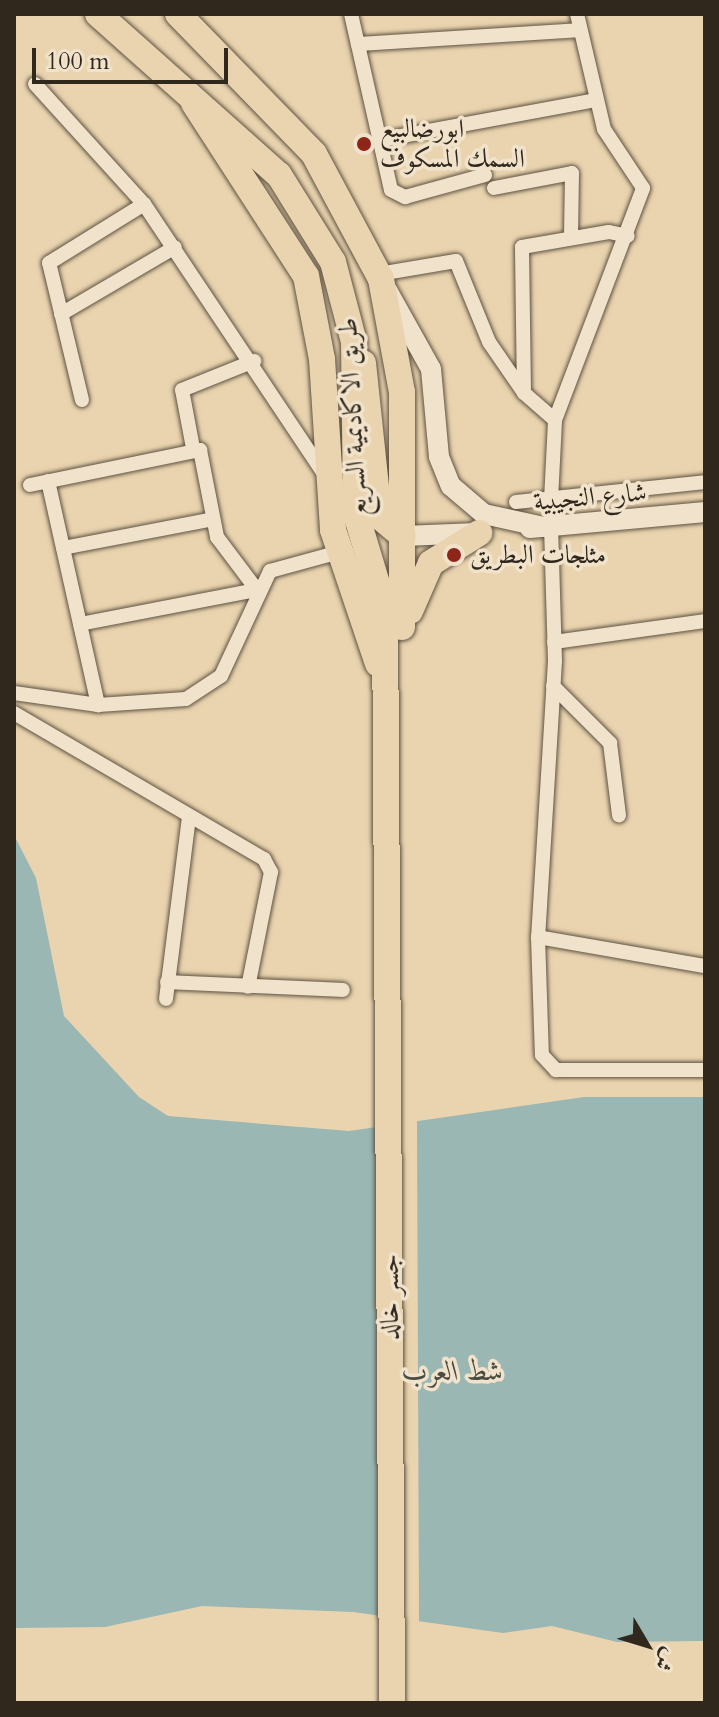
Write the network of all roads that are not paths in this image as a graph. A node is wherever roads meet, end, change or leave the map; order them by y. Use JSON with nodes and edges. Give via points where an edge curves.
{"nodes":[{"id":1,"x":98,"y":14,"type":"edge"},
{"id":2,"x":178,"y":14,"type":"edge"},
{"id":3,"x":351,"y":14,"type":"edge"},
{"id":4,"x":577,"y":14,"type":"edge"},
{"id":5,"x":129,"y":23,"type":"edge"},
{"id":6,"x":579,"y":30,"type":"junction"},
{"id":7,"x":358,"y":44,"type":"junction"},
{"id":8,"x":35,"y":84,"type":"dead end"},
{"id":9,"x":187,"y":89,"type":"junction"},
{"id":10,"x":595,"y":100,"type":"junction"},
{"id":11,"x":380,"y":140,"type":"junction"},
{"id":12,"x":485,"y":175,"type":"dead end"},
{"id":13,"x":494,"y":188,"type":"dead end"},
{"id":14,"x":144,"y":204,"type":"junction"},
{"id":15,"x":571,"y":236,"type":"junction"},
{"id":16,"x":628,"y":236,"type":"junction"},
{"id":17,"x":175,"y":247,"type":"junction"},
{"id":18,"x":380,"y":276,"type":"junction"},
{"id":19,"x":61,"y":314,"type":"junction"},
{"id":20,"x":354,"y":342,"type":"junction"},
{"id":21,"x":254,"y":361,"type":"junction"},
{"id":22,"x":524,"y":393,"type":"junction"},
{"id":23,"x":82,"y":400,"type":"dead end"},
{"id":24,"x":555,"y":420,"type":"junction"},
{"id":25,"x":193,"y":448,"type":"junction"},
{"id":26,"x":48,"y":481,"type":"junction"},
{"id":27,"x":330,"y":481,"type":"junction"},
{"id":28,"x":705,"y":482,"type":"edge"},
{"id":29,"x":30,"y":485,"type":"dead end"},
{"id":30,"x":551,"y":500,"type":"junction"},
{"id":31,"x":516,"y":502,"type":"dead end"},
{"id":32,"x":705,"y":512,"type":"edge"},
{"id":33,"x":213,"y":519,"type":"junction"},
{"id":34,"x":547,"y":527,"type":"junction"},
{"id":35,"x":479,"y":533,"type":"junction"},
{"id":36,"x":403,"y":536,"type":"junction"},
{"id":37,"x":63,"y":548,"type":"junction"},
{"id":38,"x":339,"y":552,"type":"junction"},
{"id":39,"x":257,"y":590,"type":"junction"},
{"id":40,"x":705,"y":621,"type":"edge"},
{"id":41,"x":80,"y":624,"type":"junction"},
{"id":42,"x":554,"y":642,"type":"junction"},
{"id":43,"x":402,"y":650,"type":"junction"},
{"id":44,"x":386,"y":681,"type":"junction"},
{"id":45,"x":553,"y":686,"type":"junction"},
{"id":46,"x":14,"y":693,"type":"edge"},
{"id":47,"x":98,"y":705,"type":"junction"},
{"id":48,"x":14,"y":713,"type":"edge"},
{"id":49,"x":396,"y":768,"type":"junction"},
{"id":50,"x":619,"y":815,"type":"dead end"},
{"id":51,"x":189,"y":816,"type":"junction"},
{"id":52,"x":538,"y":937,"type":"junction"},
{"id":53,"x":705,"y":966,"type":"edge"},
{"id":54,"x":167,"y":982,"type":"junction"},
{"id":55,"x":248,"y":987,"type":"junction"},
{"id":56,"x":397,"y":988,"type":"junction"},
{"id":57,"x":343,"y":990,"type":"dead end"},
{"id":58,"x":166,"y":999,"type":"dead end"},
{"id":59,"x":705,"y":1070,"type":"edge"},
{"id":60,"x":392,"y":1703,"type":"edge"},
{"id":61,"x":407,"y":1703,"type":"edge"}],
"edges":[{"from":1,"to":5,"type":"highway","name":"طريق الاكاديمية السريع"},
{"from":2,"to":18,"type":"highway","name":"طريق الاكاديمية السريع","via":[[314,154]]},
{"from":3,"to":7,"type":"street"},
{"from":4,"to":6,"type":"street"},
{"from":5,"to":9,"type":"highway","name":"طريق الاكاديمية السريع"},
{"from":6,"to":7,"type":"street"},
{"from":6,"to":10,"type":"street"},
{"from":7,"to":11,"type":"street"},
{"from":8,"to":14,"type":"street"},
{"from":9,"to":20,"type":"highway","name":"طريق الاكاديمية السريع","via":[[265,160],[312,223],[341,282]]},
{"from":9,"to":27,"type":"highway","via":[[306,276],[322,359]]},
{"from":10,"to":11,"type":"street"},
{"from":10,"to":16,"type":"street","via":[[610,142],[643,188]]},
{"from":11,"to":12,"type":"street","via":[[388,186],[398,197]]},
{"from":13,"to":15,"type":"street","via":[[572,173]]},
{"from":14,"to":17,"type":"street"},
{"from":14,"to":19,"type":"street","via":[[52,258],[48,269]]},
{"from":15,"to":16,"type":"street"},
{"from":15,"to":22,"type":"street","via":[[522,247]]},
{"from":16,"to":24,"type":"street"},
{"from":17,"to":19,"type":"street"},
{"from":17,"to":21,"type":"street"},
{"from":18,"to":22,"type":"street","via":[[456,261],[483,331]]},
{"from":18,"to":34,"type":"main road","via":[[431,369],[439,457],[451,486],[484,514]]},
{"from":18,"to":36,"type":"highway","name":"طريق الاكاديمية السريع","via":[[402,392]]},
{"from":19,"to":23,"type":"street"},
{"from":20,"to":36,"type":"highway","via":[[371,396],[379,516]]},
{"from":20,"to":44,"type":"highway","name":"طريق الاكاديمية السريع","via":[[356,514],[385,599]]},
{"from":21,"to":25,"type":"street","via":[[182,390]]},
{"from":21,"to":27,"type":"street"},
{"from":22,"to":24,"type":"street"},
{"from":24,"to":30,"type":"street"},
{"from":25,"to":26,"type":"street"},
{"from":25,"to":33,"type":"street","via":[[204,456]]},
{"from":26,"to":29,"type":"street"},
{"from":26,"to":37,"type":"street"},
{"from":27,"to":38,"type":"highway"},
{"from":28,"to":30,"type":"street"},
{"from":30,"to":31,"type":"street"},
{"from":32,"to":34,"type":"main road","name":"شارع النجيبية"},
{"from":33,"to":37,"type":"street"},
{"from":33,"to":39,"type":"street","via":[[226,555]]},
{"from":34,"to":35,"type":"main road","name":"شارع النجيبية"},
{"from":34,"to":42,"type":"street"},
{"from":35,"to":36,"type":"main road","name":"شارع النجيبية"},
{"from":35,"to":43,"type":"highway","via":[[448,547],[424,572]]},
{"from":36,"to":43,"type":"highway","name":"طريق الاكاديمية السريع"},
{"from":37,"to":41,"type":"street"},
{"from":38,"to":39,"type":"street","via":[[279,564]]},
{"from":38,"to":44,"type":"highway"},
{"from":39,"to":41,"type":"street"},
{"from":39,"to":47,"type":"street","via":[[232,660],[205,689],[167,705]]},
{"from":40,"to":42,"type":"street"},
{"from":41,"to":47,"type":"street"},
{"from":42,"to":45,"type":"street"},
{"from":43,"to":49,"type":"highway","name":"طريق الاكاديمية السريع"},
{"from":44,"to":49,"type":"highway","name":"طريق الاكاديمية السريع"},
{"from":45,"to":50,"type":"street","via":[[610,743]]},
{"from":45,"to":52,"type":"street"},
{"from":46,"to":47,"type":"street"},
{"from":48,"to":51,"type":"street"},
{"from":49,"to":56,"type":"highway"},
{"from":51,"to":54,"type":"street"},
{"from":51,"to":55,"type":"street","via":[[269,865]]},
{"from":52,"to":53,"type":"street"},
{"from":52,"to":59,"type":"street","via":[[538,1010],[548,1065]]},
{"from":54,"to":55,"type":"street"},
{"from":54,"to":58,"type":"street"},
{"from":55,"to":57,"type":"street"},
{"from":56,"to":60,"type":"highway","name":"جسر خالد"},
{"from":56,"to":61,"type":"highway","name":"جسر خالد"}]}
